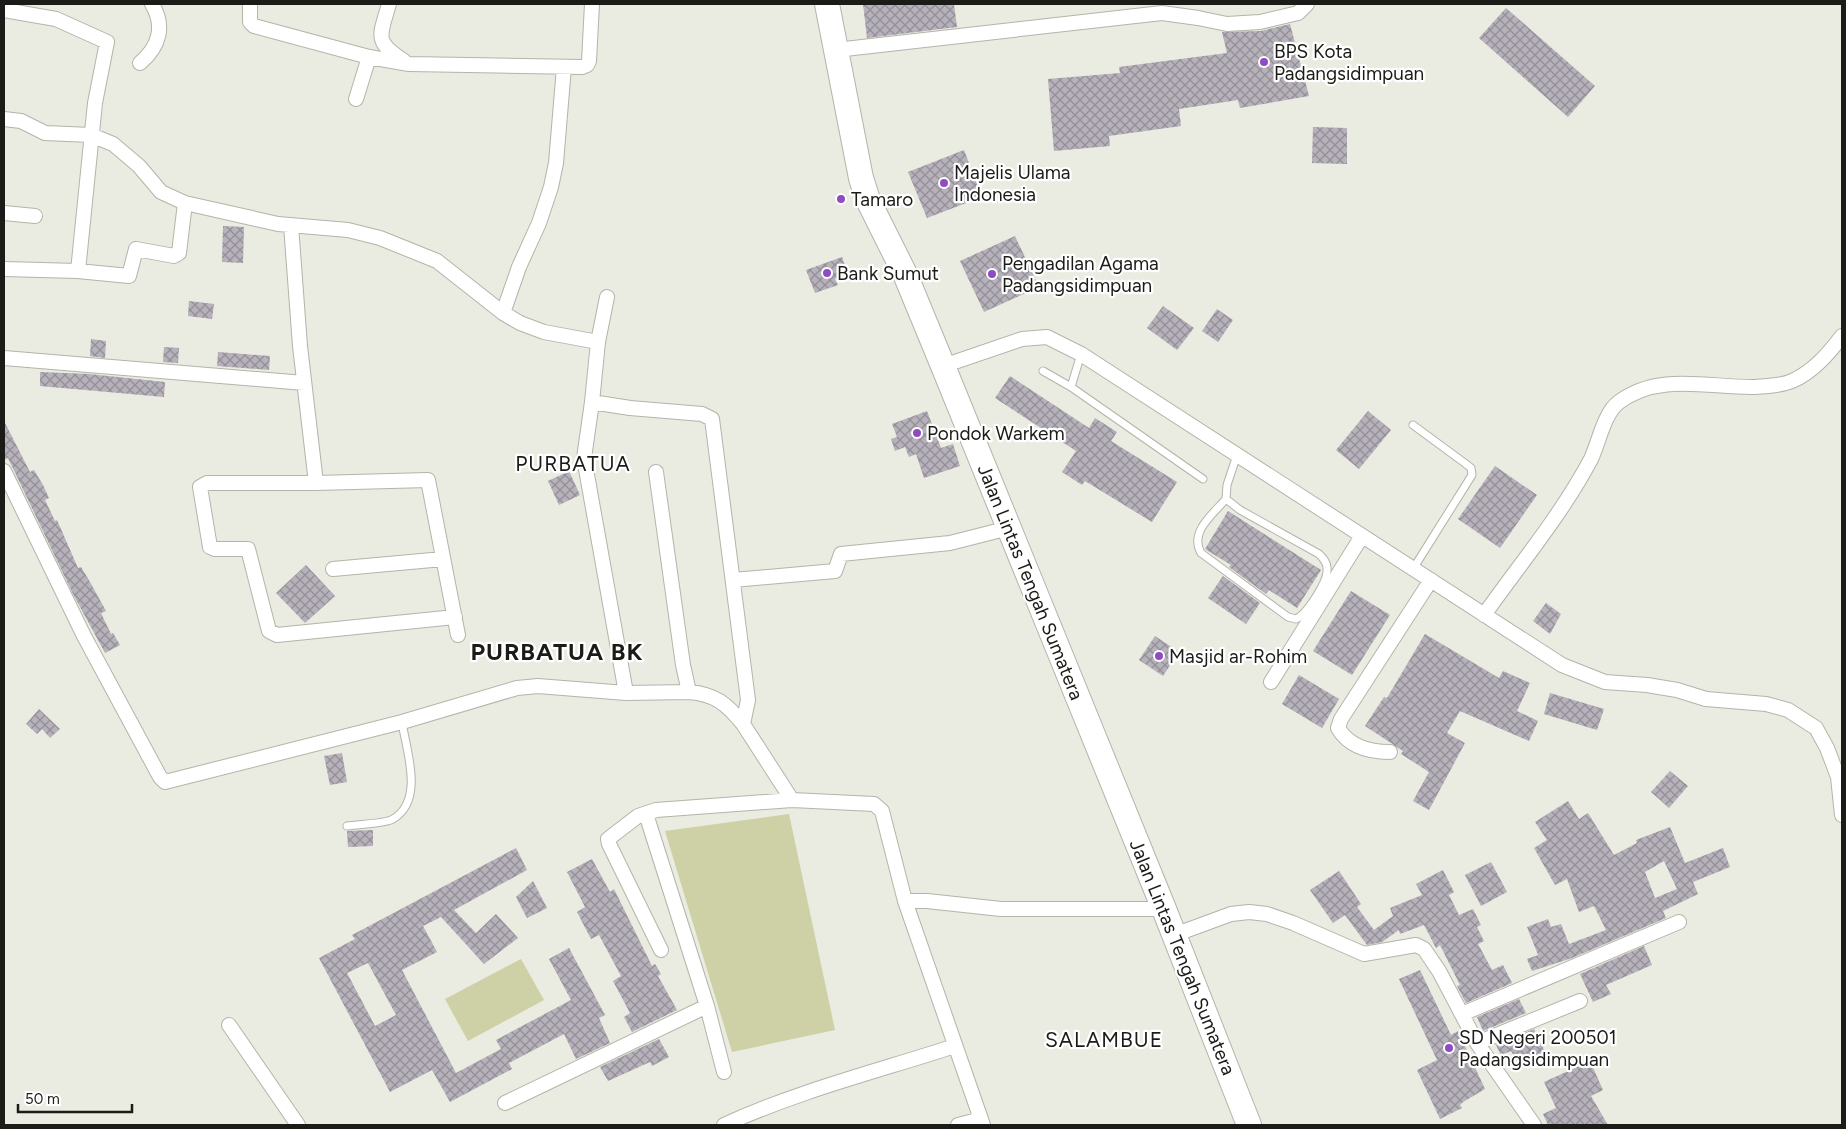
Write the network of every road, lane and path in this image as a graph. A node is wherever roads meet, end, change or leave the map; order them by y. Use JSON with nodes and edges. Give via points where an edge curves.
{"nodes":[{"id":1,"x":152,"y":4,"type":"edge"},
{"id":2,"x":250,"y":4,"type":"edge"},
{"id":3,"x":389,"y":4,"type":"edge"},
{"id":4,"x":592,"y":4,"type":"edge"},
{"id":5,"x":827,"y":4,"type":"edge"},
{"id":6,"x":1307,"y":4,"type":"edge"},
{"id":7,"x":4,"y":10,"type":"edge"},
{"id":8,"x":836,"y":50,"type":"junction"},
{"id":9,"x":369,"y":57,"type":"junction"},
{"id":10,"x":140,"y":63,"type":"dead end"},
{"id":11,"x":409,"y":64,"type":"junction"},
{"id":12,"x":564,"y":67,"type":"junction"},
{"id":13,"x":356,"y":99,"type":"dead end"},
{"id":14,"x":4,"y":119,"type":"edge"},
{"id":15,"x":91,"y":135,"type":"junction"},
{"id":16,"x":185,"y":203,"type":"junction"},
{"id":17,"x":4,"y":214,"type":"edge"},
{"id":18,"x":35,"y":216,"type":"dead end"},
{"id":19,"x":291,"y":225,"type":"junction"},
{"id":20,"x":4,"y":269,"type":"edge"},
{"id":21,"x":78,"y":272,"type":"junction"},
{"id":22,"x":607,"y":297,"type":"dead end"},
{"id":23,"x":503,"y":313,"type":"junction"},
{"id":24,"x":1842,"y":336,"type":"edge"},
{"id":25,"x":598,"y":342,"type":"junction"},
{"id":26,"x":1081,"y":354,"type":"junction"},
{"id":27,"x":4,"y":358,"type":"edge"},
{"id":28,"x":943,"y":366,"type":"junction"},
{"id":29,"x":1043,"y":371,"type":"dead end"},
{"id":30,"x":304,"y":383,"type":"junction"},
{"id":31,"x":1071,"y":387,"type":"junction"},
{"id":32,"x":592,"y":402,"type":"junction"},
{"id":33,"x":1413,"y":425,"type":"dead end"},
{"id":34,"x":1237,"y":455,"type":"junction"},
{"id":35,"x":4,"y":471,"type":"edge"},
{"id":36,"x":656,"y":472,"type":"dead end"},
{"id":37,"x":1203,"y":478,"type":"dead end"},
{"id":38,"x":316,"y":483,"type":"junction"},
{"id":39,"x":1226,"y":499,"type":"junction"},
{"id":40,"x":1009,"y":528,"type":"junction"},
{"id":41,"x":1362,"y":536,"type":"junction"},
{"id":42,"x":443,"y":559,"type":"junction"},
{"id":43,"x":333,"y":569,"type":"dead end"},
{"id":44,"x":1413,"y":569,"type":"junction"},
{"id":45,"x":733,"y":580,"type":"junction"},
{"id":46,"x":1431,"y":580,"type":"junction"},
{"id":47,"x":1484,"y":615,"type":"junction"},
{"id":48,"x":455,"y":616,"type":"junction"},
{"id":49,"x":458,"y":635,"type":"dead end"},
{"id":50,"x":1271,"y":682,"type":"dead end"},
{"id":51,"x":689,"y":692,"type":"junction"},
{"id":52,"x":626,"y":693,"type":"junction"},
{"id":53,"x":402,"y":722,"type":"junction"},
{"id":54,"x":743,"y":724,"type":"junction"},
{"id":55,"x":1390,"y":752,"type":"dead end"},
{"id":56,"x":792,"y":800,"type":"junction"},
{"id":57,"x":646,"y":814,"type":"junction"},
{"id":58,"x":1842,"y":815,"type":"edge"},
{"id":59,"x":347,"y":826,"type":"dead end"},
{"id":60,"x":905,"y":901,"type":"junction"},
{"id":61,"x":1164,"y":909,"type":"junction"},
{"id":62,"x":1679,"y":922,"type":"dead end"},
{"id":63,"x":1174,"y":935,"type":"junction"},
{"id":64,"x":661,"y":950,"type":"dead end"},
{"id":65,"x":1580,"y":1001,"type":"dead end"},
{"id":66,"x":707,"y":1006,"type":"junction"},
{"id":67,"x":1462,"y":1014,"type":"junction"},
{"id":68,"x":229,"y":1025,"type":"dead end"},
{"id":69,"x":1477,"y":1043,"type":"junction"},
{"id":70,"x":955,"y":1046,"type":"junction"},
{"id":71,"x":724,"y":1072,"type":"dead end"},
{"id":72,"x":505,"y":1103,"type":"dead end"},
{"id":73,"x":982,"y":1122,"type":"edge"},
{"id":74,"x":298,"y":1125,"type":"edge"},
{"id":75,"x":724,"y":1125,"type":"edge"},
{"id":76,"x":958,"y":1125,"type":"edge"},
{"id":77,"x":1249,"y":1125,"type":"edge"},
{"id":78,"x":1534,"y":1125,"type":"edge"}],
"edges":[{"from":1,"to":10,"type":"street","via":[[160,33],[154,49]]},
{"from":2,"to":9,"type":"street","via":[[250,22],[254,26]]},
{"from":3,"to":11,"type":"street","via":[[381,32],[382,42]]},
{"from":4,"to":12,"type":"street","via":[[588,64],[582,68]]},
{"from":5,"to":8,"type":"highway","name":"Jalan Lintas Tengah Sumatera"},
{"from":6,"to":8,"type":"street","via":[[1298,13],[1260,22],[1227,24],[1162,13]]},
{"from":7,"to":15,"type":"street","via":[[56,19],[107,42]]},
{"from":8,"to":28,"type":"highway","name":"Jalan Lintas Tengah Sumatera","via":[[860,178]]},
{"from":9,"to":11,"type":"street"},
{"from":9,"to":13,"type":"street"},
{"from":11,"to":12,"type":"street"},
{"from":12,"to":23,"type":"street","via":[[551,186]]},
{"from":14,"to":15,"type":"street","via":[[21,121],[45,133]]},
{"from":15,"to":16,"type":"street","via":[[114,144],[161,192]]},
{"from":15,"to":21,"type":"street"},
{"from":16,"to":19,"type":"street"},
{"from":16,"to":21,"type":"street","via":[[178,255],[136,249],[128,276]]},
{"from":17,"to":18,"type":"street"},
{"from":19,"to":23,"type":"street","via":[[371,234],[426,256],[447,268]]},
{"from":19,"to":30,"type":"street"},
{"from":20,"to":21,"type":"street"},
{"from":22,"to":25,"type":"street"},
{"from":23,"to":25,"type":"street","via":[[538,330]]},
{"from":24,"to":47,"type":"street","via":[[1828,354],[1792,381],[1773,386],[1742,387],[1672,383],[1639,390],[1618,403],[1566,500]]},
{"from":25,"to":32,"type":"street"},
{"from":26,"to":28,"type":"street","via":[[1047,337],[1022,339]]},
{"from":26,"to":31,"type":"lane"},
{"from":26,"to":34,"type":"street"},
{"from":27,"to":30,"type":"street"},
{"from":28,"to":40,"type":"highway","name":"Jalan Lintas Tengah Sumatera"},
{"from":29,"to":31,"type":"lane"},
{"from":30,"to":38,"type":"street"},
{"from":31,"to":37,"type":"lane"},
{"from":32,"to":45,"type":"street","via":[[702,414],[712,419]]},
{"from":32,"to":52,"type":"street","via":[[584,458]]},
{"from":33,"to":44,"type":"lane","via":[[1471,468],[1472,475]]},
{"from":34,"to":39,"type":"lane","via":[[1226,485]]},
{"from":34,"to":41,"type":"street"},
{"from":35,"to":53,"type":"street","via":[[84,636],[162,780],[172,781]]},
{"from":36,"to":51,"type":"street"},
{"from":38,"to":42,"type":"street","via":[[427,480]]},
{"from":38,"to":48,"type":"street","via":[[206,483],[200,487],[210,547],[248,549],[268,631],[277,634]]},
{"from":39,"to":39,"type":"lane","via":[[1319,554],[1325,561],[1325,579],[1301,617],[1296,620],[1288,618],[1201,553],[1196,540],[1200,530]]},
{"from":40,"to":45,"type":"street","via":[[950,544],[841,554],[835,571]]},
{"from":40,"to":61,"type":"highway","name":"Jalan Lintas Tengah Sumatera"},
{"from":41,"to":44,"type":"street"},
{"from":41,"to":50,"type":"street"},
{"from":42,"to":43,"type":"street"},
{"from":42,"to":48,"type":"street"},
{"from":44,"to":46,"type":"street"},
{"from":45,"to":54,"type":"street","via":[[748,700]]},
{"from":46,"to":47,"type":"street"},
{"from":46,"to":55,"type":"street","via":[[1338,728],[1344,738],[1358,746],[1375,752]]},
{"from":47,"to":58,"type":"street","via":[[1562,665],[1604,682],[1647,685],[1706,699],[1766,704],[1788,710],[1816,728],[1827,748],[1838,777]]},
{"from":48,"to":49,"type":"street"},
{"from":51,"to":52,"type":"street"},
{"from":51,"to":54,"type":"street","via":[[719,699]]},
{"from":52,"to":53,"type":"street","via":[[538,686],[517,688]]},
{"from":53,"to":59,"type":"lane","via":[[411,780],[410,795],[402,812],[392,820]]},
{"from":54,"to":56,"type":"street"},
{"from":56,"to":57,"type":"street","via":[[680,807]]},
{"from":56,"to":60,"type":"street","via":[[869,803],[878,807],[882,811]]},
{"from":57,"to":64,"type":"street","via":[[638,816],[608,840]]},
{"from":57,"to":66,"type":"street"},
{"from":60,"to":61,"type":"street","via":[[1001,909]]},
{"from":60,"to":70,"type":"street"},
{"from":61,"to":63,"type":"highway","name":"Jalan Lintas Tengah Sumatera"},
{"from":62,"to":67,"type":"street"},
{"from":63,"to":67,"type":"street","via":[[1231,914],[1248,912],[1267,914],[1293,923],[1364,954],[1416,945],[1429,956]]},
{"from":63,"to":77,"type":"highway","name":"Jalan Lintas Tengah Sumatera"},
{"from":65,"to":69,"type":"street"},
{"from":66,"to":71,"type":"street"},
{"from":66,"to":72,"type":"street"},
{"from":67,"to":69,"type":"street"},
{"from":68,"to":74,"type":"street"},
{"from":69,"to":78,"type":"street"},
{"from":70,"to":73,"type":"street"},
{"from":70,"to":75,"type":"street","via":[[809,1092]]},
{"from":73,"to":76,"type":"street"}]}
